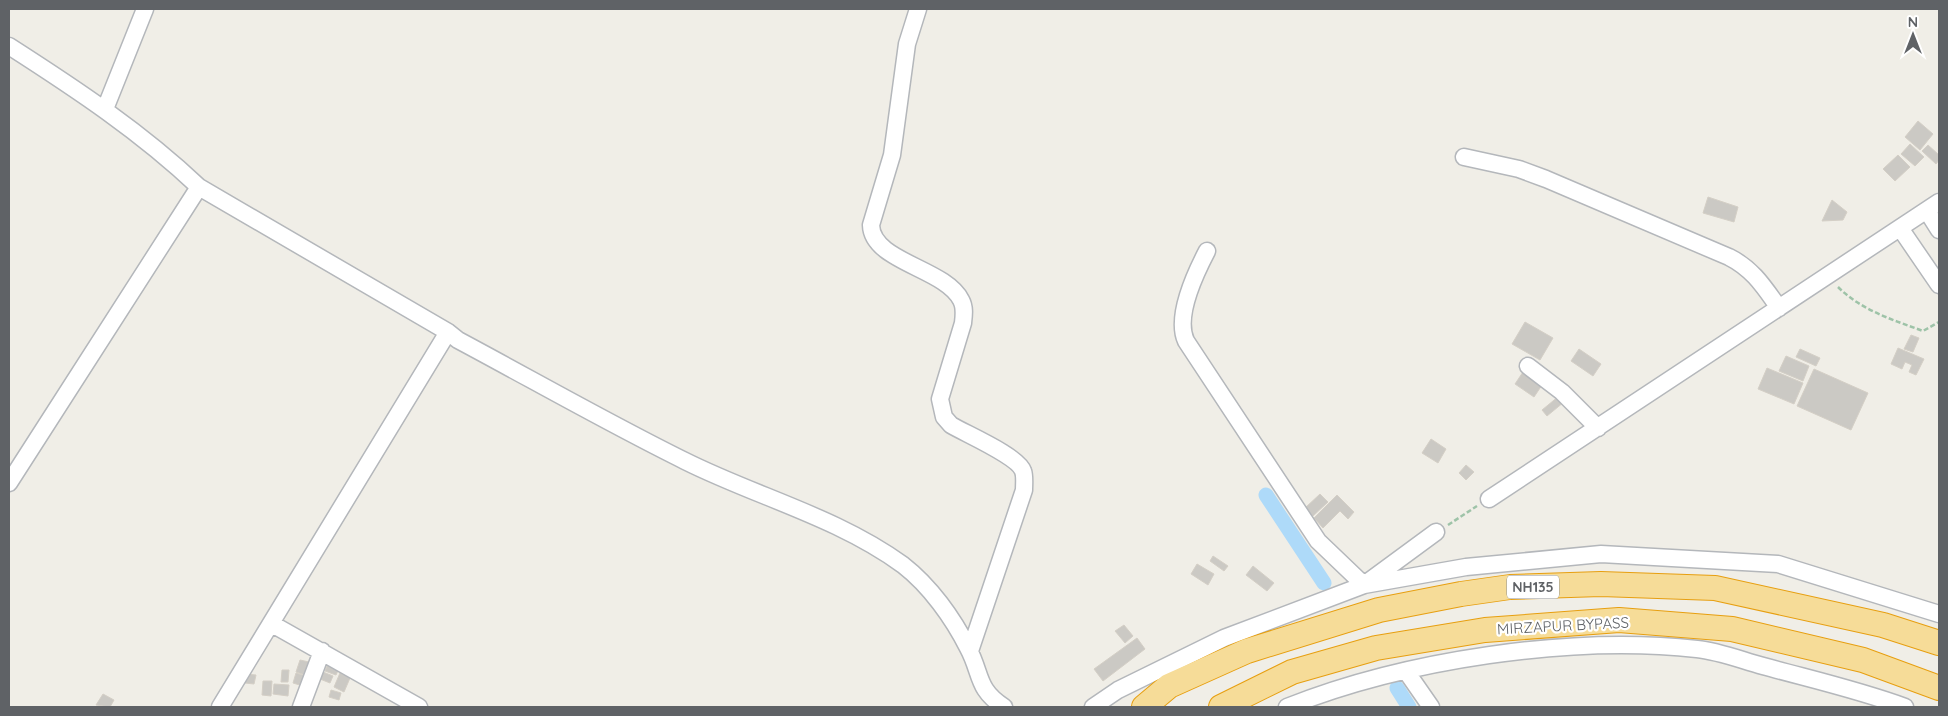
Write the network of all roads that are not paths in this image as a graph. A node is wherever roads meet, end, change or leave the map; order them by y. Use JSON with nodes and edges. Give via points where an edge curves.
{"nodes":[{"id":1,"x":145,"y":9,"type":"edge"},
{"id":2,"x":918,"y":9,"type":"edge"},
{"id":3,"x":9,"y":46,"type":"edge"},
{"id":4,"x":105,"y":109,"type":"junction"},
{"id":5,"x":1464,"y":157,"type":"dead end"},
{"id":6,"x":199,"y":187,"type":"junction"},
{"id":7,"x":1933,"y":206,"type":"edge"},
{"id":8,"x":1900,"y":228,"type":"junction"},
{"id":9,"x":1939,"y":230,"type":"edge"},
{"id":10,"x":1207,"y":251,"type":"dead end"},
{"id":11,"x":1939,"y":285,"type":"edge"},
{"id":12,"x":1779,"y":308,"type":"junction"},
{"id":13,"x":448,"y":332,"type":"junction"},
{"id":14,"x":1528,"y":366,"type":"dead end"},
{"id":15,"x":1598,"y":428,"type":"junction"},
{"id":16,"x":9,"y":483,"type":"edge"},
{"id":17,"x":1489,"y":499,"type":"road end"},
{"id":18,"x":1436,"y":532,"type":"road end"},
{"id":19,"x":1364,"y":585,"type":"junction"},
{"id":20,"x":1939,"y":614,"type":"edge"},
{"id":21,"x":272,"y":624,"type":"junction"},
{"id":22,"x":1939,"y":643,"type":"edge"},
{"id":23,"x":322,"y":651,"type":"junction"},
{"id":24,"x":970,"y":651,"type":"junction"},
{"id":25,"x":1406,"y":671,"type":"junction"},
{"id":26,"x":1939,"y":688,"type":"edge"},
{"id":27,"x":220,"y":707,"type":"edge"},
{"id":28,"x":301,"y":707,"type":"edge"},
{"id":29,"x":419,"y":707,"type":"edge"},
{"id":30,"x":1004,"y":707,"type":"edge"},
{"id":31,"x":1093,"y":707,"type":"edge"},
{"id":32,"x":1144,"y":707,"type":"edge"},
{"id":33,"x":1221,"y":707,"type":"edge"},
{"id":34,"x":1287,"y":707,"type":"edge"},
{"id":35,"x":1431,"y":707,"type":"edge"},
{"id":36,"x":1905,"y":707,"type":"edge"}],
"edges":[{"from":1,"to":4,"type":"street"},
{"from":2,"to":24,"type":"street","via":[[907,44],[892,155],[871,225],[872,232],[882,247],[934,276],[961,299],[963,323],[940,399],[944,417],[951,426],[1014,460],[1023,471],[1024,479],[1024,490]]},
{"from":3,"to":4,"type":"street"},
{"from":4,"to":6,"type":"street"},
{"from":5,"to":12,"type":"street","via":[[1519,169],[1729,257],[1756,275]]},
{"from":6,"to":13,"type":"street"},
{"from":6,"to":16,"type":"street"},
{"from":7,"to":8,"type":"street"},
{"from":7,"to":9,"type":"street"},
{"from":8,"to":11,"type":"street"},
{"from":8,"to":12,"type":"street"},
{"from":10,"to":19,"type":"street","via":[[1182,322],[1186,341],[1318,541]]},
{"from":12,"to":15,"type":"street"},
{"from":13,"to":21,"type":"street"},
{"from":13,"to":24,"type":"street","via":[[686,461],[830,523],[877,548],[905,567],[931,593]]},
{"from":14,"to":15,"type":"street","via":[[1562,392]]},
{"from":15,"to":17,"type":"street"},
{"from":18,"to":19,"type":"street"},
{"from":19,"to":20,"type":"street","via":[[1466,567],[1601,554],[1778,564]]},
{"from":19,"to":31,"type":"street","via":[[1224,638],[1118,690]]},
{"from":21,"to":23,"type":"street"},
{"from":21,"to":27,"type":"street"},
{"from":22,"to":32,"type":"highway","number":"NH135","via":[[1883,625],[1715,588],[1601,584],[1510,588],[1379,610],[1247,651],[1169,686]]},
{"from":23,"to":28,"type":"street"},
{"from":23,"to":29,"type":"street"},
{"from":24,"to":30,"type":"street","via":[[983,689]]},
{"from":25,"to":34,"type":"street"},
{"from":25,"to":35,"type":"street"},
{"from":25,"to":36,"type":"street","via":[[1466,660],[1593,645],[1698,649],[1843,687]]},
{"from":26,"to":33,"type":"highway","name":"MIRZAPUR BYPASS","via":[[1863,660],[1732,629],[1619,620],[1485,630],[1376,648],[1292,672]]}]}
